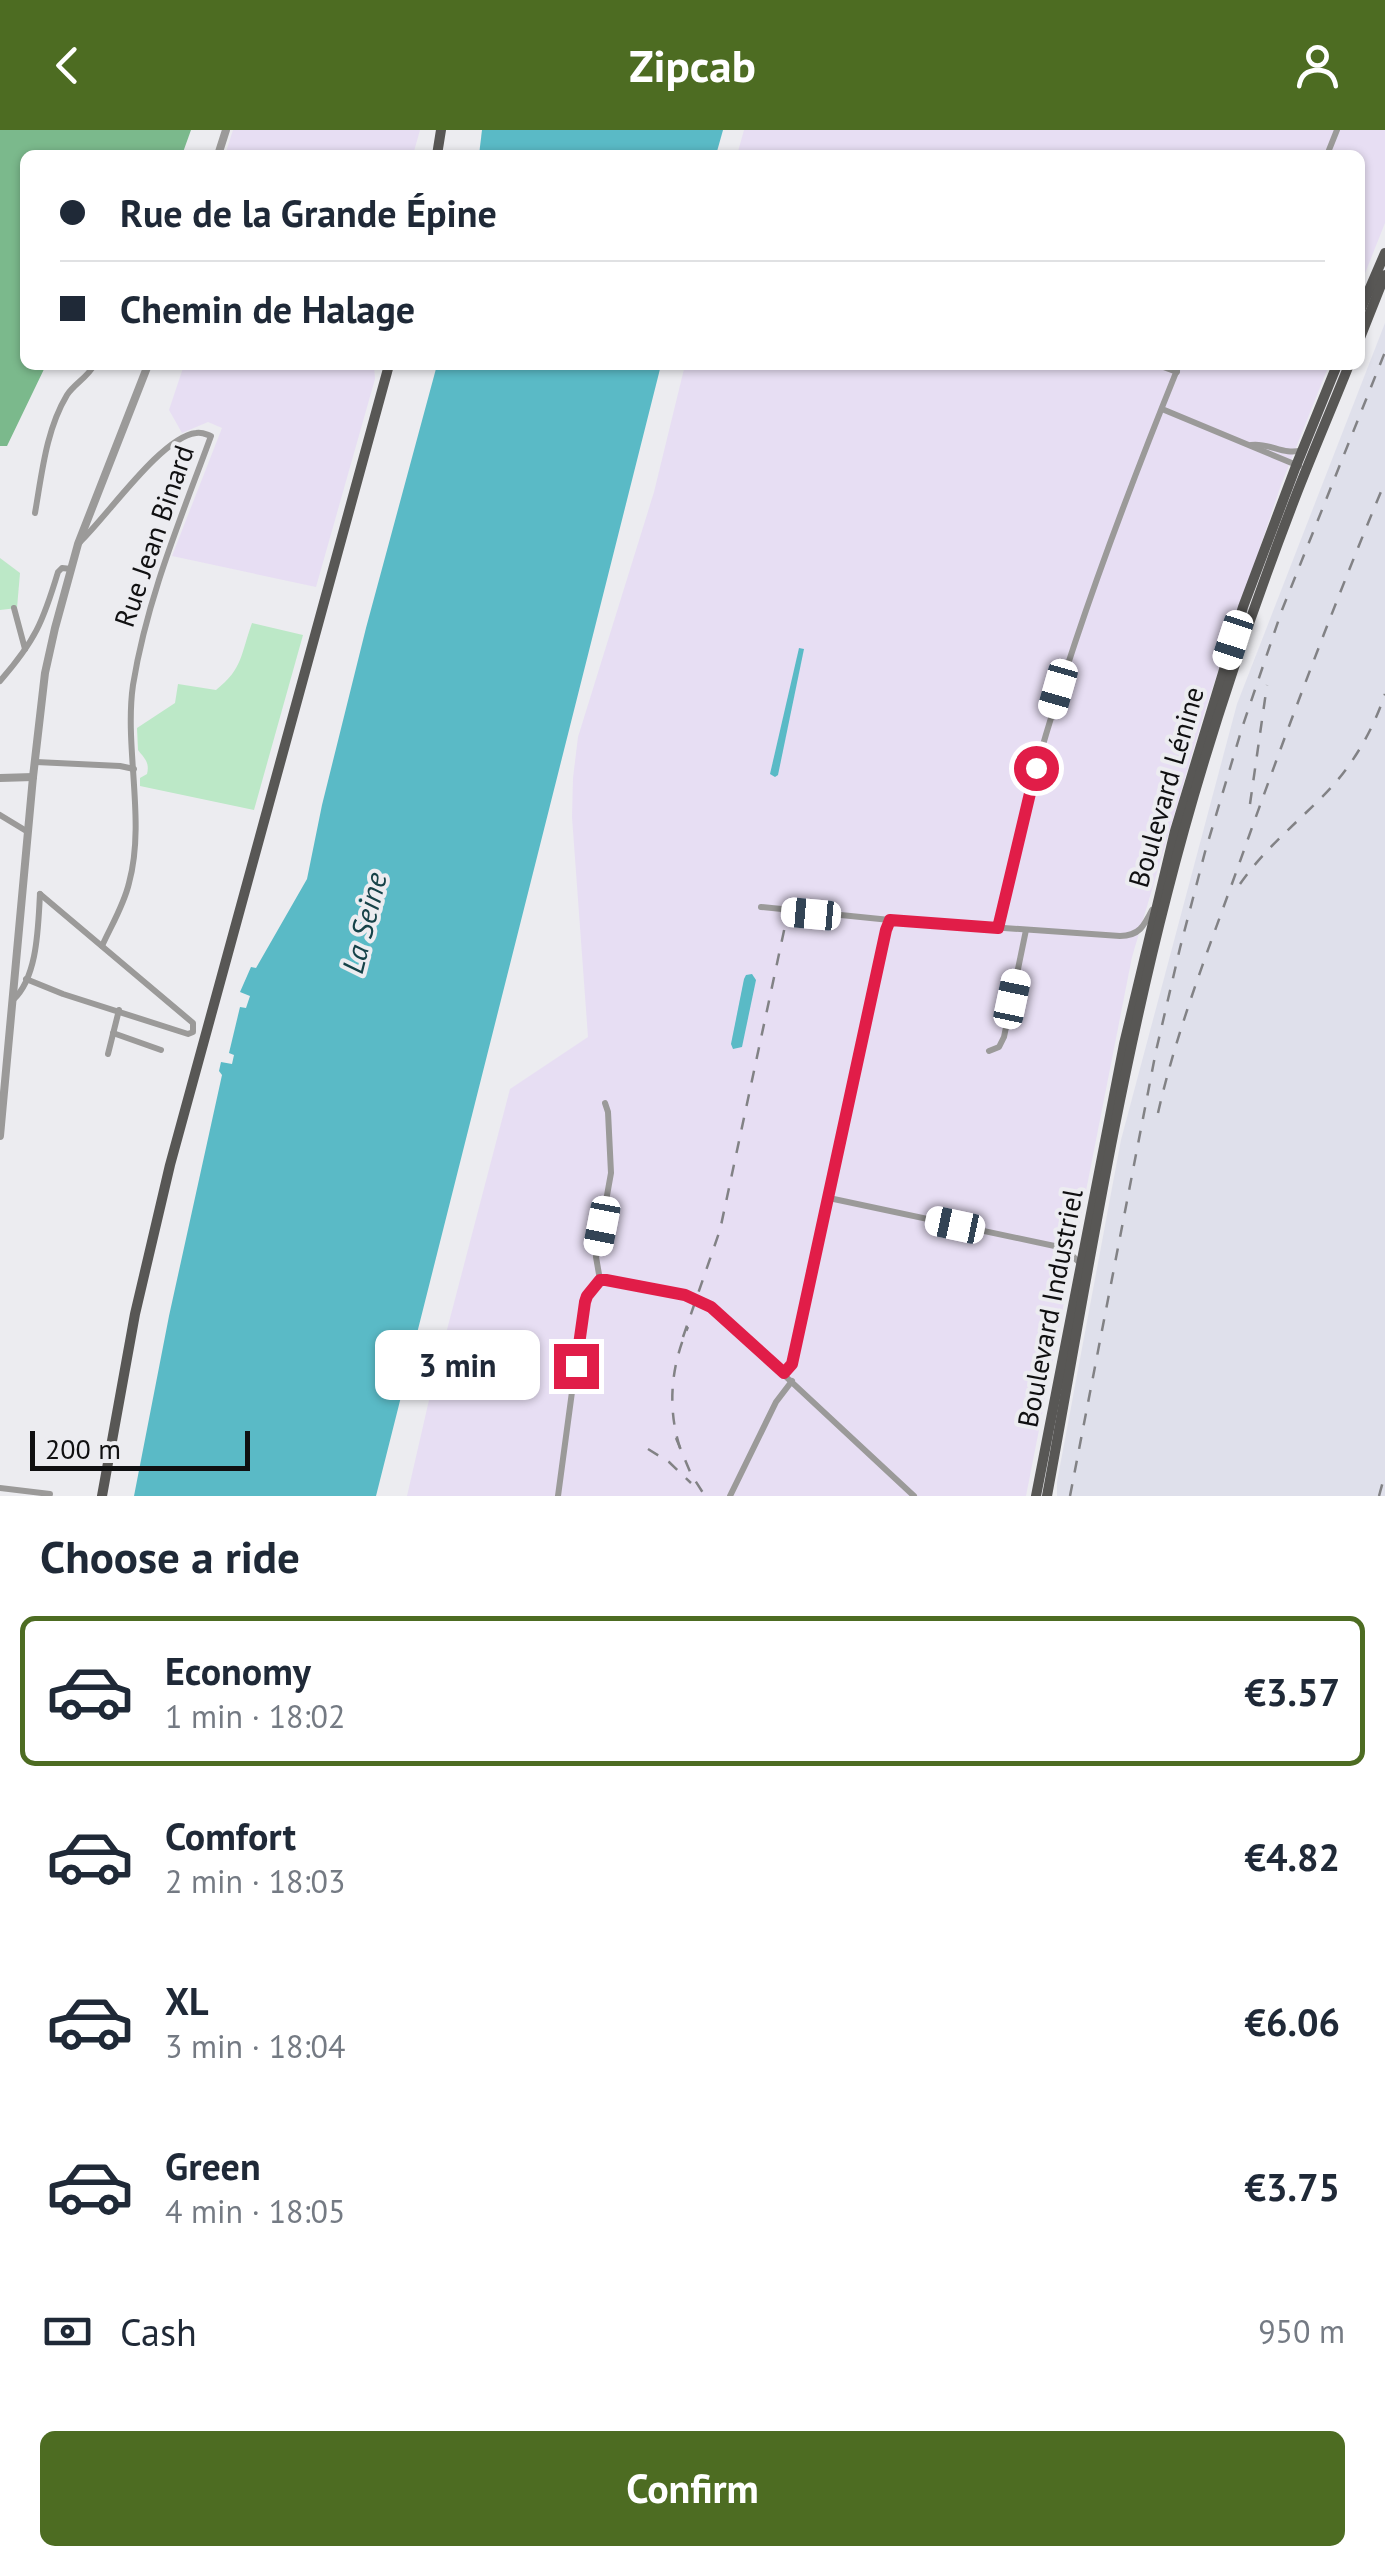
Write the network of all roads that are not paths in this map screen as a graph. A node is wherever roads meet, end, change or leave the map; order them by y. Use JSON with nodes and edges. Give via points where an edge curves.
{"nodes":[{"id":1,"x":1385,"y":253,"type":"edge"},
{"id":2,"x":1385,"y":275,"type":"edge"},
{"id":3,"x":1365,"y":300,"type":"edge"},
{"id":4,"x":1365,"y":325,"type":"edge"},
{"id":5,"x":92,"y":370,"type":"edge"},
{"id":6,"x":146,"y":370,"type":"edge"},
{"id":7,"x":387,"y":370,"type":"edge"},
{"id":8,"x":1177,"y":370,"type":"edge"},
{"id":9,"x":1335,"y":370,"type":"edge"},
{"id":10,"x":1346,"y":370,"type":"edge"},
{"id":11,"x":1162,"y":409,"type":"junction"},
{"id":12,"x":1251,"y":445,"type":"junction"},
{"id":13,"x":1301,"y":461,"type":"junction"},
{"id":14,"x":35,"y":512,"type":"dead end"},
{"id":15,"x":78,"y":544,"type":"junction"},
{"id":16,"x":71,"y":568,"type":"junction"},
{"id":17,"x":14,"y":608,"type":"dead end"},
{"id":18,"x":25,"y":650,"type":"junction"},
{"id":19,"x":0,"y":681,"type":"edge"},
{"id":20,"x":36,"y":762,"type":"junction"},
{"id":21,"x":134,"y":769,"type":"junction"},
{"id":22,"x":33,"y":777,"type":"junction"},
{"id":23,"x":0,"y":778,"type":"edge"},
{"id":24,"x":0,"y":815,"type":"edge"},
{"id":25,"x":28,"y":832,"type":"junction"},
{"id":26,"x":1157,"y":900,"type":"junction"},
{"id":27,"x":761,"y":907,"type":"dead end"},
{"id":28,"x":890,"y":920,"type":"junction"},
{"id":29,"x":998,"y":928,"type":"junction"},
{"id":30,"x":1026,"y":930,"type":"junction"},
{"id":31,"x":102,"y":946,"type":"junction"},
{"id":32,"x":26,"y":978,"type":"junction"},
{"id":33,"x":13,"y":1000,"type":"junction"},
{"id":34,"x":119,"y":1010,"type":"junction"},
{"id":35,"x":114,"y":1033,"type":"junction"},
{"id":36,"x":161,"y":1050,"type":"dead end"},
{"id":37,"x":988,"y":1052,"type":"dead end"},
{"id":38,"x":108,"y":1054,"type":"dead end"},
{"id":39,"x":605,"y":1103,"type":"dead end"},
{"id":40,"x":1111,"y":1134,"type":"junction"},
{"id":41,"x":0,"y":1136,"type":"edge"},
{"id":42,"x":828,"y":1198,"type":"junction"},
{"id":43,"x":1082,"y":1264,"type":"junction"},
{"id":44,"x":600,"y":1280,"type":"junction"},
{"id":45,"x":784,"y":1373,"type":"junction"},
{"id":46,"x":792,"y":1381,"type":"junction"},
{"id":47,"x":0,"y":1488,"type":"edge"},
{"id":48,"x":50,"y":1494,"type":"dead end"},
{"id":49,"x":102,"y":1496,"type":"edge"},
{"id":50,"x":558,"y":1496,"type":"edge"},
{"id":51,"x":730,"y":1496,"type":"edge"},
{"id":52,"x":914,"y":1496,"type":"edge"},
{"id":53,"x":1036,"y":1496,"type":"edge"},
{"id":54,"x":1048,"y":1496,"type":"edge"}],
"edges":[{"from":1,"to":3,"type":"main road"},
{"from":2,"to":4,"type":"main road"},
{"from":5,"to":14,"type":"street","via":[[68,393],[48,442]]},
{"from":6,"to":15,"type":"street"},
{"from":7,"to":49,"type":"main road","via":[[170,1164]]},
{"from":8,"to":11,"type":"street"},
{"from":9,"to":13,"type":"main road","name":"Boulevard Lénine"},
{"from":10,"to":13,"type":"main road","name":"Boulevard Lénine"},
{"from":11,"to":12,"type":"street"},
{"from":11,"to":29,"type":"street","via":[[1058,689]]},
{"from":12,"to":13,"type":"street"},
{"from":12,"to":13,"type":"street"},
{"from":13,"to":26,"type":"main road","name":"Boulevard Lénine","via":[[1238,624]]},
{"from":13,"to":40,"type":"main road","name":"Boulevard Lénine","via":[[1194,798]]},
{"from":15,"to":16,"type":"street"},
{"from":15,"to":21,"type":"street","name":"Rue Jean Binard","via":[[167,448],[190,434],[212,436],[142,638],[132,700]]},
{"from":16,"to":18,"type":"street","via":[[58,572],[42,623]]},
{"from":16,"to":20,"type":"street","via":[[43,686]]},
{"from":17,"to":18,"type":"street"},
{"from":18,"to":19,"type":"street"},
{"from":20,"to":21,"type":"street"},
{"from":20,"to":22,"type":"street"},
{"from":21,"to":31,"type":"street","name":"Rue Jean Binard","via":[[130,880]]},
{"from":22,"to":23,"type":"street"},
{"from":22,"to":25,"type":"street"},
{"from":24,"to":25,"type":"street"},
{"from":25,"to":33,"type":"street"},
{"from":26,"to":30,"type":"street","via":[[1145,925],[1130,936]]},
{"from":26,"to":40,"type":"main road","name":"Boulevard Lénine"},
{"from":27,"to":28,"type":"street"},
{"from":28,"to":29,"type":"street"},
{"from":28,"to":42,"type":"street"},
{"from":29,"to":30,"type":"street"},
{"from":30,"to":37,"type":"street","via":[[1002,1043]]},
{"from":31,"to":32,"type":"street","via":[[40,894],[36,950]]},
{"from":31,"to":34,"type":"street","via":[[193,1023],[193,1032]]},
{"from":32,"to":33,"type":"street"},
{"from":32,"to":34,"type":"street"},
{"from":33,"to":41,"type":"street"},
{"from":34,"to":35,"type":"street"},
{"from":35,"to":36,"type":"street"},
{"from":35,"to":38,"type":"street"},
{"from":39,"to":44,"type":"street","via":[[611,1173],[596,1257]]},
{"from":40,"to":43,"type":"main road","name":"Boulevard Industriel"},
{"from":40,"to":54,"type":"main road","name":"Boulevard Industriel"},
{"from":42,"to":43,"type":"street","via":[[1064,1248]]},
{"from":42,"to":45,"type":"street","via":[[796,1354]]},
{"from":43,"to":53,"type":"main road","name":"Boulevard Industriel"},
{"from":44,"to":45,"type":"street","via":[[701,1302]]},
{"from":44,"to":50,"type":"street","via":[[583,1310]]},
{"from":45,"to":46,"type":"street"},
{"from":46,"to":51,"type":"street"},
{"from":46,"to":52,"type":"street"},
{"from":47,"to":48,"type":"street"}]}
